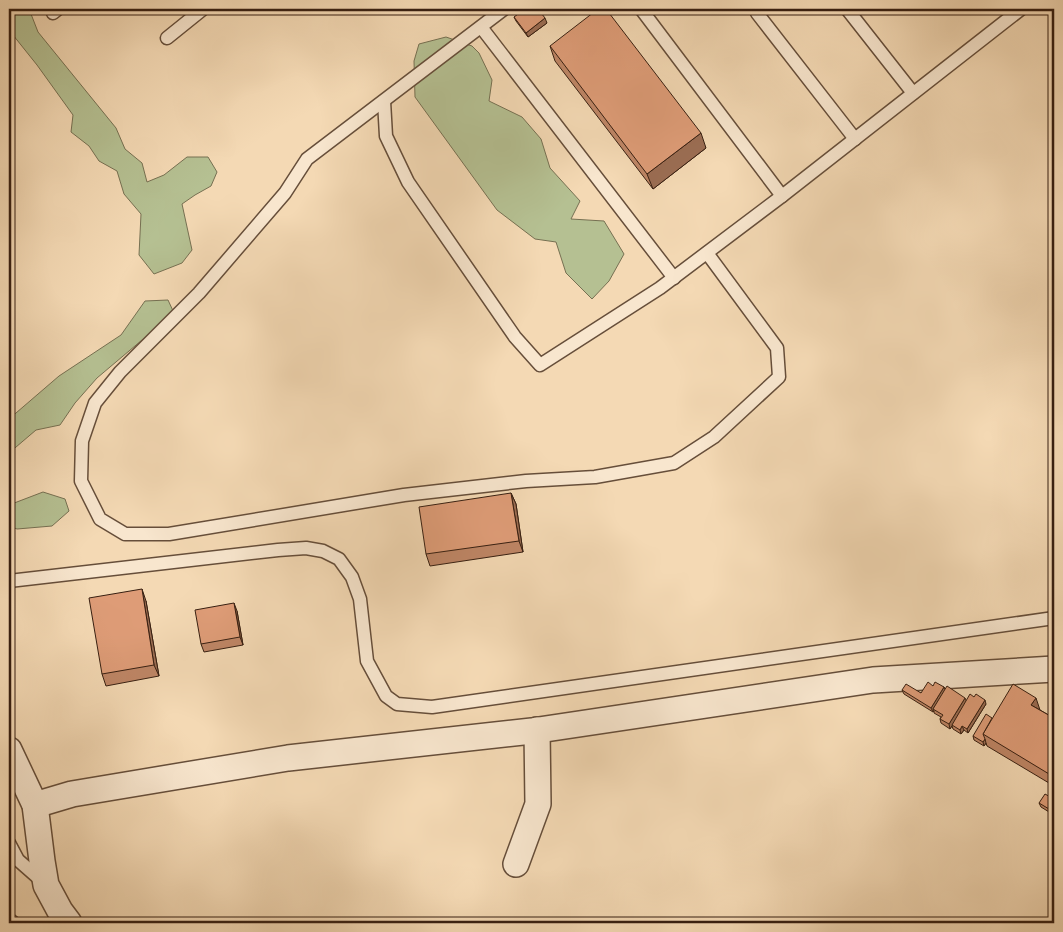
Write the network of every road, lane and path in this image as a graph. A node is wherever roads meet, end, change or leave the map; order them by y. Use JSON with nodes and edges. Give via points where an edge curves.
{"nodes":[{"id":1,"x":203,"y":9,"type":"edge"},
{"id":2,"x":504,"y":9,"type":"edge"},
{"id":3,"x":641,"y":9,"type":"edge"},
{"id":4,"x":847,"y":9,"type":"edge"},
{"id":5,"x":1021,"y":9,"type":"edge"},
{"id":6,"x":757,"y":13,"type":"dead end"},
{"id":7,"x":481,"y":27,"type":"junction"},
{"id":8,"x":167,"y":38,"type":"dead end"},
{"id":9,"x":913,"y":94,"type":"junction"},
{"id":10,"x":384,"y":101,"type":"junction"},
{"id":11,"x":855,"y":139,"type":"junction"},
{"id":12,"x":782,"y":196,"type":"junction"},
{"id":13,"x":707,"y":253,"type":"junction"},
{"id":14,"x":674,"y":278,"type":"junction"},
{"id":15,"x":9,"y":581,"type":"edge"},
{"id":16,"x":1054,"y":618,"type":"edge"},
{"id":17,"x":1054,"y":669,"type":"edge"},
{"id":18,"x":537,"y":730,"type":"junction"},
{"id":19,"x":9,"y":750,"type":"edge"},
{"id":20,"x":35,"y":805,"type":"junction"},
{"id":21,"x":9,"y":843,"type":"edge"},
{"id":22,"x":516,"y":864,"type":"dead end"},
{"id":23,"x":46,"y":885,"type":"junction"},
{"id":24,"x":9,"y":919,"type":"edge"},
{"id":25,"x":14,"y":923,"type":"edge"},
{"id":26,"x":69,"y":923,"type":"edge"}],
"edges":[{"from":1,"to":8,"type":"lane"},
{"from":2,"to":7,"type":"lane"},
{"from":3,"to":12,"type":"lane"},
{"from":4,"to":9,"type":"lane"},
{"from":5,"to":9,"type":"lane"},
{"from":6,"to":11,"type":"lane"},
{"from":7,"to":10,"type":"lane"},
{"from":7,"to":14,"type":"lane"},
{"from":9,"to":11,"type":"lane"},
{"from":10,"to":13,"type":"lane","via":[[308,159],[285,193],[199,294],[120,372],[95,404],[82,442],[81,482],[100,519],[125,534],[169,534],[404,495],[595,477],[674,463],[714,437],[779,377],[777,348]]},
{"from":10,"to":14,"type":"lane","via":[[386,136],[408,182],[515,337],[540,365]]},
{"from":11,"to":12,"type":"lane"},
{"from":12,"to":13,"type":"lane"},
{"from":13,"to":14,"type":"lane"},
{"from":15,"to":16,"type":"lane","via":[[278,550],[306,548],[323,551],[339,559],[352,576],[360,600],[367,661],[386,696],[397,704],[432,707]]},
{"from":17,"to":18,"type":"street","via":[[873,680]]},
{"from":18,"to":20,"type":"street","via":[[288,758],[72,794]]},
{"from":18,"to":22,"type":"street","via":[[538,804]]},
{"from":19,"to":20,"type":"street"},
{"from":20,"to":23,"type":"street"},
{"from":21,"to":23,"type":"lane","via":[[18,860]]},
{"from":23,"to":26,"type":"street"},
{"from":24,"to":25,"type":"lane"}]}
